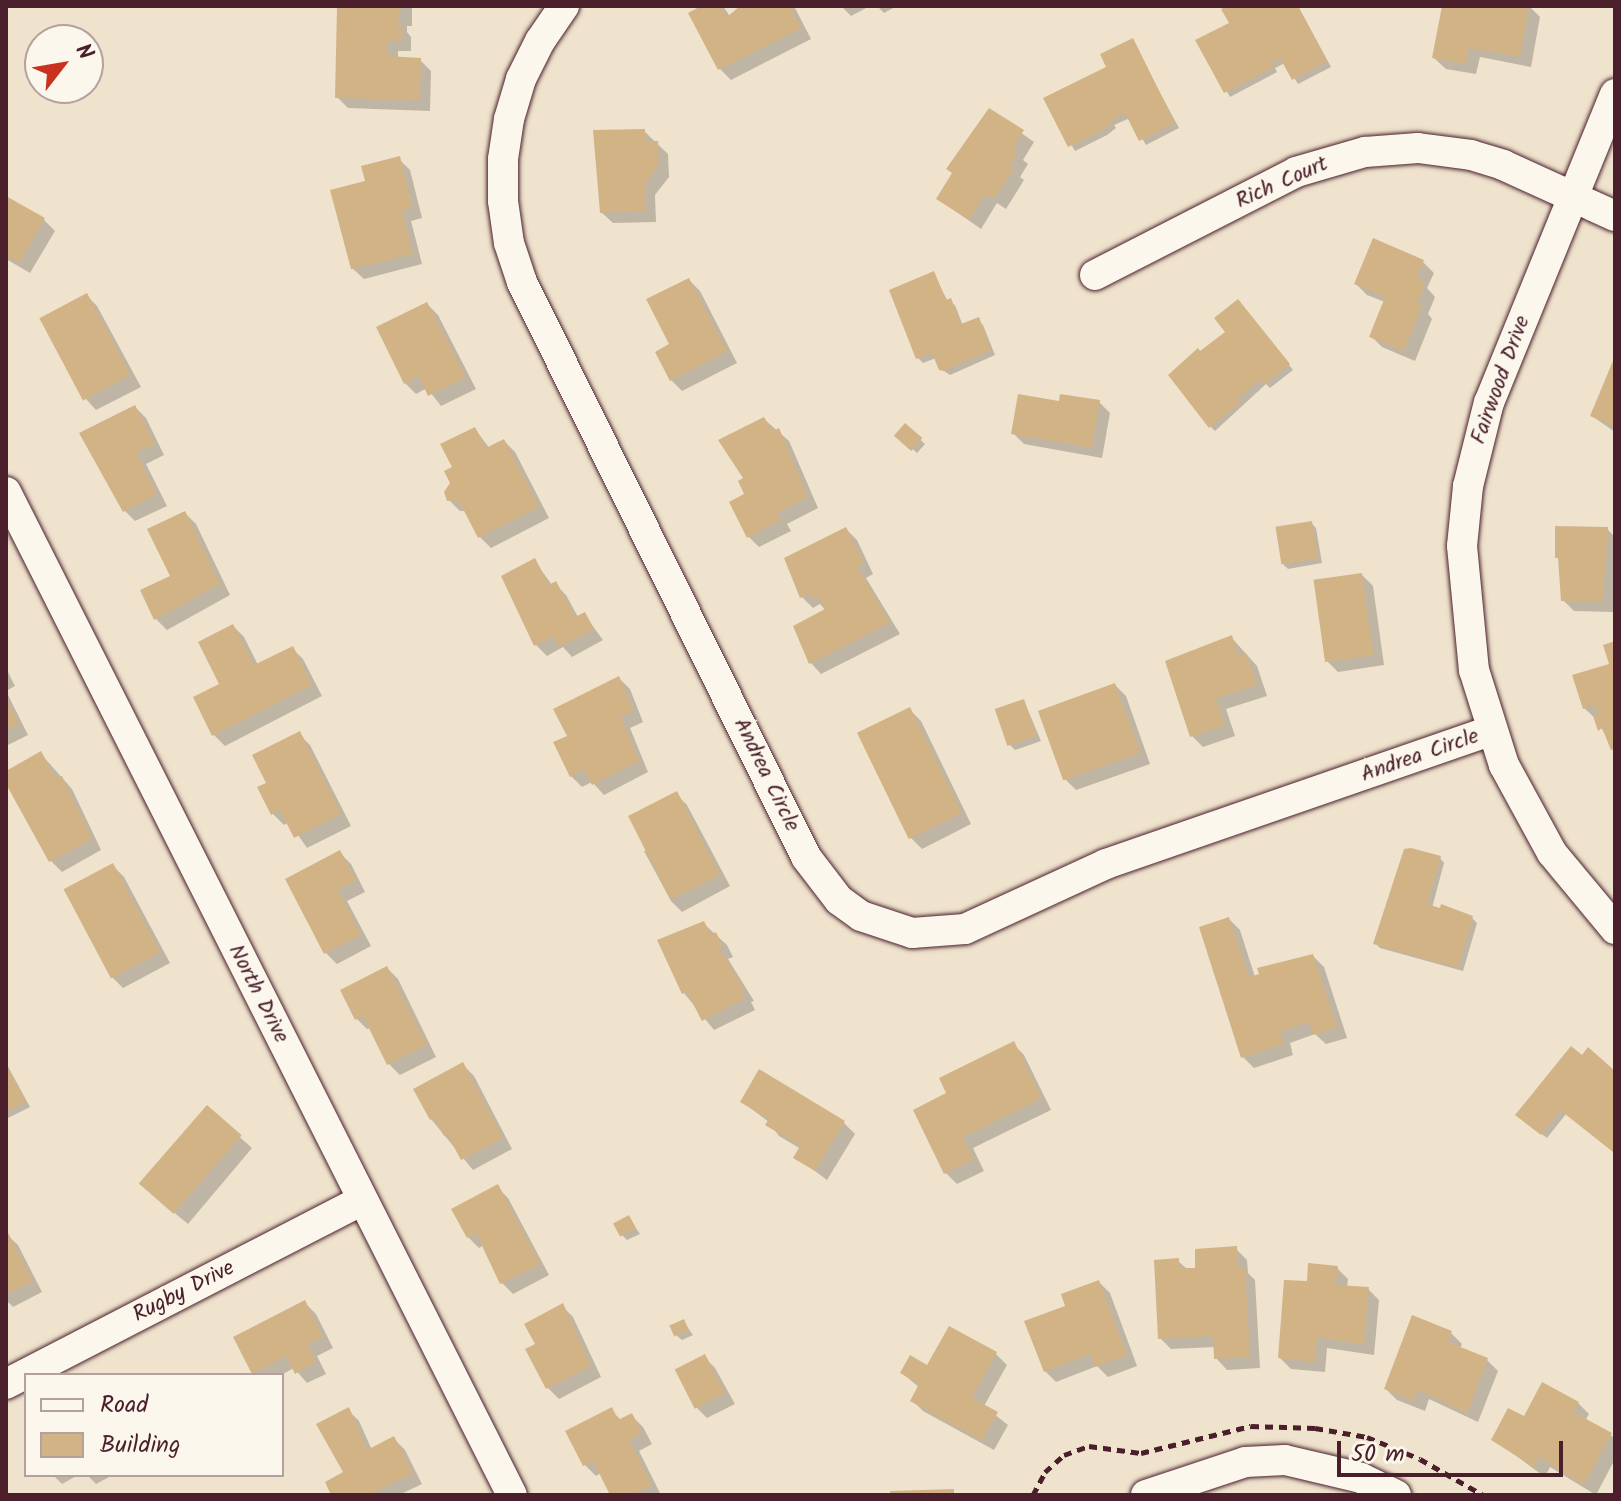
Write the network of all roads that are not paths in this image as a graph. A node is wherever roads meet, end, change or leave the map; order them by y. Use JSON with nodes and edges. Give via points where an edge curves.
{"nodes":[{"id":1,"x":564,"y":6,"type":"edge"},
{"id":2,"x":1615,"y":94,"type":"edge"},
{"id":3,"x":1570,"y":198,"type":"junction"},
{"id":4,"x":1615,"y":216,"type":"edge"},
{"id":5,"x":1095,"y":275,"type":"dead end"},
{"id":6,"x":6,"y":492,"type":"edge"},
{"id":7,"x":1491,"y":731,"type":"junction"},
{"id":8,"x":1615,"y":929,"type":"edge"},
{"id":9,"x":362,"y":1200,"type":"junction"},
{"id":10,"x":27,"y":1373,"type":"edge"},
{"id":11,"x":24,"y":1375,"type":"edge"},
{"id":12,"x":6,"y":1384,"type":"edge"},
{"id":13,"x":512,"y":1495,"type":"edge"},
{"id":14,"x":1146,"y":1495,"type":"edge"},
{"id":15,"x":1396,"y":1495,"type":"edge"}],
"edges":[{"from":1,"to":7,"type":"street","name":"Andrea Circle","via":[[533,54],[509,119],[503,159],[509,243],[522,282],[806,857],[839,900],[861,916],[899,930],[965,929],[1106,864]]},
{"from":2,"to":3,"type":"street","name":"Fairwood Drive"},
{"from":3,"to":4,"type":"street","name":"Rich Court"},
{"from":3,"to":5,"type":"street","name":"Rich Court","via":[[1471,155],[1418,148],[1365,152],[1296,172]]},
{"from":3,"to":7,"type":"street","name":"Fairwood Drive","via":[[1489,402],[1468,486],[1462,546],[1467,628]]},
{"from":6,"to":9,"type":"street","name":"North Drive"},
{"from":7,"to":8,"type":"street","name":"Fairwood Drive","via":[[1520,798],[1552,853]]},
{"from":9,"to":10,"type":"street","name":"Rugby Drive"},
{"from":9,"to":13,"type":"street","name":"North Drive"},
{"from":11,"to":12,"type":"street","name":"Rugby Drive"},
{"from":14,"to":15,"type":"street","via":[[1245,1462],[1285,1460],[1361,1478]]}]}
